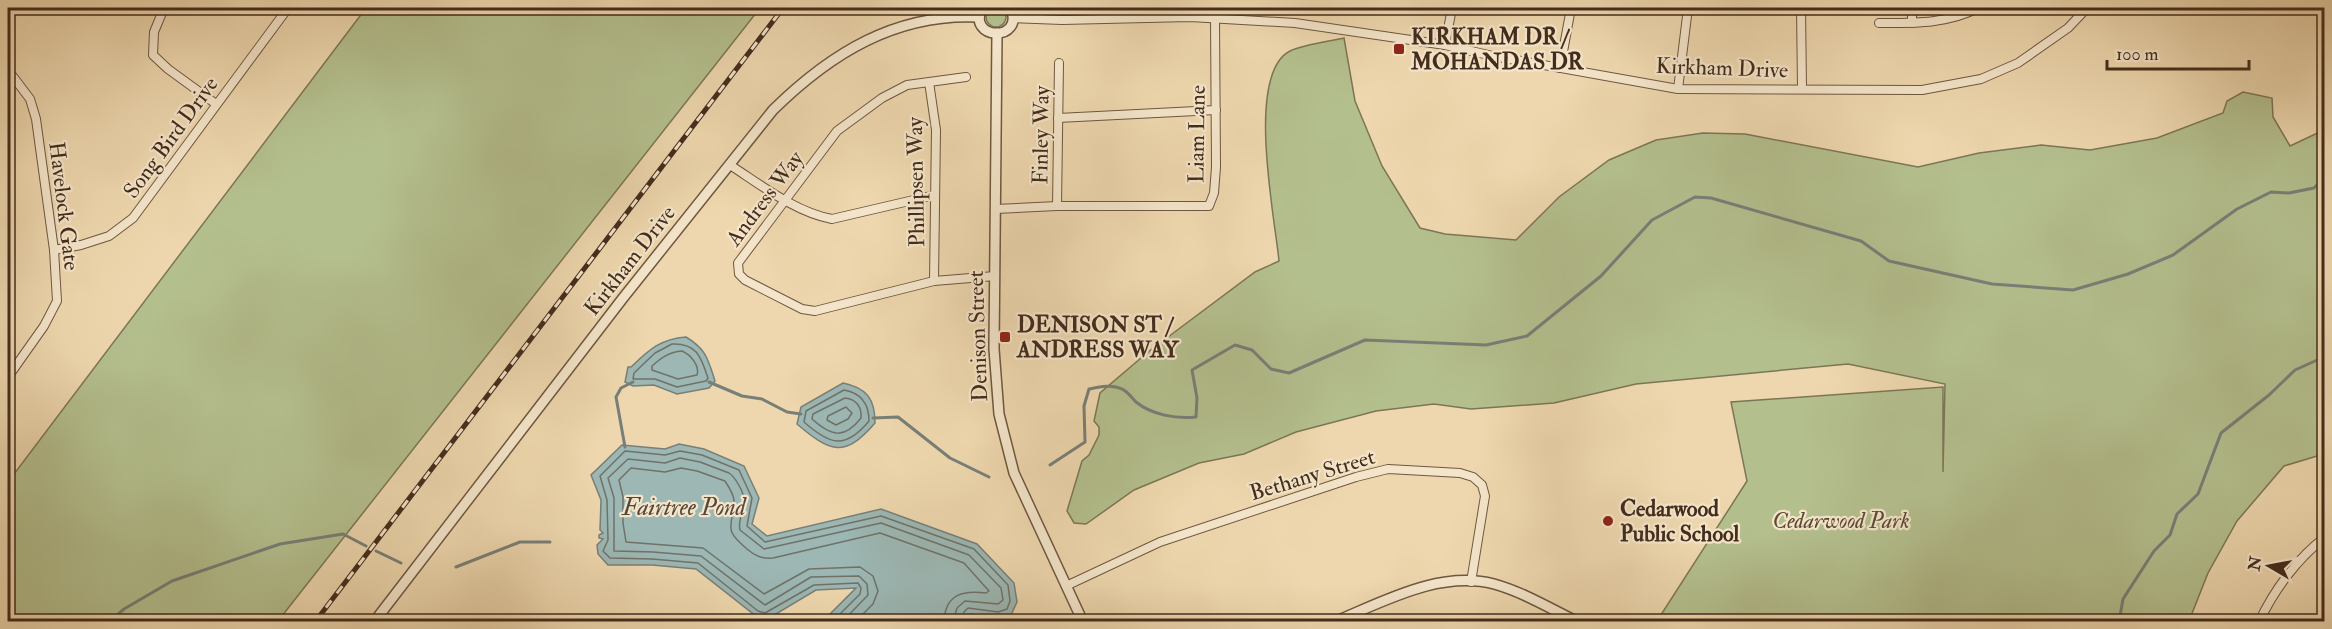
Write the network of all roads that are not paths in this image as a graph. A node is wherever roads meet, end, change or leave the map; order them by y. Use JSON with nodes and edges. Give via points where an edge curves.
{"nodes":[{"id":1,"x":14,"y":8,"type":"edge"},
{"id":2,"x":164,"y":8,"type":"edge"},
{"id":3,"x":288,"y":8,"type":"edge"},
{"id":4,"x":1011,"y":8,"type":"edge"},
{"id":5,"x":1452,"y":8,"type":"edge"},
{"id":6,"x":1571,"y":8,"type":"edge"},
{"id":7,"x":1688,"y":8,"type":"edge"},
{"id":8,"x":1801,"y":8,"type":"edge"},
{"id":9,"x":1912,"y":8,"type":"edge"},
{"id":10,"x":1978,"y":8,"type":"edge"},
{"id":11,"x":2087,"y":8,"type":"edge"},
{"id":12,"x":981,"y":12,"type":"edge"},
{"id":13,"x":8,"y":17,"type":"edge"},
{"id":14,"x":1013,"y":18,"type":"junction"},
{"id":15,"x":1215,"y":18,"type":"junction"},
{"id":16,"x":1879,"y":23,"type":"dead end"},
{"id":17,"x":1912,"y":23,"type":"junction"},
{"id":18,"x":997,"y":33,"type":"junction"},
{"id":19,"x":1445,"y":45,"type":"junction"},
{"id":20,"x":1059,"y":63,"type":"dead end"},
{"id":21,"x":1560,"y":68,"type":"junction"},
{"id":22,"x":8,"y":70,"type":"edge"},
{"id":23,"x":966,"y":77,"type":"dead end"},
{"id":24,"x":929,"y":82,"type":"junction"},
{"id":25,"x":1802,"y":88,"type":"junction"},
{"id":26,"x":1678,"y":89,"type":"junction"},
{"id":27,"x":216,"y":104,"type":"junction"},
{"id":28,"x":1216,"y":110,"type":"junction"},
{"id":29,"x":1058,"y":118,"type":"junction"},
{"id":30,"x":730,"y":165,"type":"junction"},
{"id":31,"x":935,"y":195,"type":"junction"},
{"id":32,"x":784,"y":199,"type":"junction"},
{"id":33,"x":1058,"y":206,"type":"junction"},
{"id":34,"x":995,"y":209,"type":"junction"},
{"id":35,"x":54,"y":250,"type":"junction"},
{"id":36,"x":995,"y":276,"type":"junction"},
{"id":37,"x":934,"y":280,"type":"junction"},
{"id":38,"x":8,"y":377,"type":"edge"},
{"id":39,"x":2325,"y":538,"type":"edge"},
{"id":40,"x":1471,"y":582,"type":"junction"},
{"id":41,"x":1066,"y":586,"type":"junction"},
{"id":42,"x":374,"y":621,"type":"edge"},
{"id":43,"x":1083,"y":621,"type":"edge"},
{"id":44,"x":1334,"y":621,"type":"edge"},
{"id":45,"x":1578,"y":621,"type":"edge"},
{"id":46,"x":2259,"y":621,"type":"edge"}],
"edges":[{"from":1,"to":13,"type":"street"},
{"from":2,"to":27,"type":"street","via":[[154,32],[153,55]]},
{"from":3,"to":27,"type":"street","name":"Song Bird Drive"},
{"from":4,"to":14,"type":"street"},
{"from":5,"to":19,"type":"street"},
{"from":6,"to":21,"type":"street"},
{"from":7,"to":26,"type":"street"},
{"from":8,"to":25,"type":"street"},
{"from":9,"to":17,"type":"street"},
{"from":10,"to":17,"type":"street","via":[[1932,22]]},
{"from":11,"to":25,"type":"street","name":"Kirkham Drive","via":[[2068,28],[2018,63],[1981,79],[1922,90]]},
{"from":12,"to":18,"type":"street","via":[[983,27]]},
{"from":12,"to":30,"type":"street","name":"Kirkham Drive","via":[[933,18],[887,32],[845,51],[773,110]]},
{"from":14,"to":15,"type":"street","name":"Kirkham Drive"},
{"from":14,"to":18,"type":"street","via":[[1009,28]]},
{"from":15,"to":19,"type":"street","name":"Kirkham Drive","via":[[1295,23]]},
{"from":15,"to":28,"type":"street","name":"Liam Lane"},
{"from":16,"to":17,"type":"street"},
{"from":18,"to":34,"type":"street","name":"Denison Street"},
{"from":19,"to":21,"type":"street","name":"Kirkham Drive"},
{"from":20,"to":29,"type":"street","name":"Finley Way"},
{"from":21,"to":26,"type":"street","name":"Kirkham Drive"},
{"from":22,"to":35,"type":"street","name":"Havelock Gate","via":[[30,99],[36,119]]},
{"from":23,"to":24,"type":"street","name":"Andress Way"},
{"from":24,"to":31,"type":"street","name":"Phillipsen Way","via":[[936,130]]},
{"from":24,"to":32,"type":"street","name":"Andress Way","via":[[907,85],[882,98],[837,131]]},
{"from":25,"to":26,"type":"street","name":"Kirkham Drive"},
{"from":27,"to":35,"type":"street","name":"Song Bird Drive","via":[[133,218],[109,236]]},
{"from":28,"to":29,"type":"street"},
{"from":28,"to":33,"type":"street","name":"Liam Lane","via":[[1216,167],[1209,206]]},
{"from":29,"to":33,"type":"street","name":"Finley Way"},
{"from":30,"to":32,"type":"street"},
{"from":30,"to":42,"type":"street","name":"Kirkham Drive"},
{"from":31,"to":32,"type":"street","via":[[832,219]]},
{"from":31,"to":37,"type":"street","name":"Phillipsen Way"},
{"from":32,"to":37,"type":"street","name":"Andress Way","via":[[738,263],[739,274],[745,279],[802,309],[815,311]]},
{"from":33,"to":34,"type":"street"},
{"from":34,"to":36,"type":"street","name":"Denison Street"},
{"from":35,"to":38,"type":"street","name":"Havelock Gate","via":[[57,301],[45,326]]},
{"from":36,"to":37,"type":"street","name":"Andress Way"},
{"from":36,"to":41,"type":"street","name":"Denison Street","via":[[996,383],[1006,446],[1014,473]]},
{"from":39,"to":46,"type":"street","via":[[2307,552],[2267,603]]},
{"from":40,"to":41,"type":"street","name":"Bethany Street","via":[[1485,496],[1482,485],[1460,473],[1388,469],[1160,542]]},
{"from":40,"to":44,"type":"street","via":[[1422,587]]},
{"from":40,"to":45,"type":"street","via":[[1493,584]]},
{"from":41,"to":43,"type":"street","name":"Denison Street"}]}
